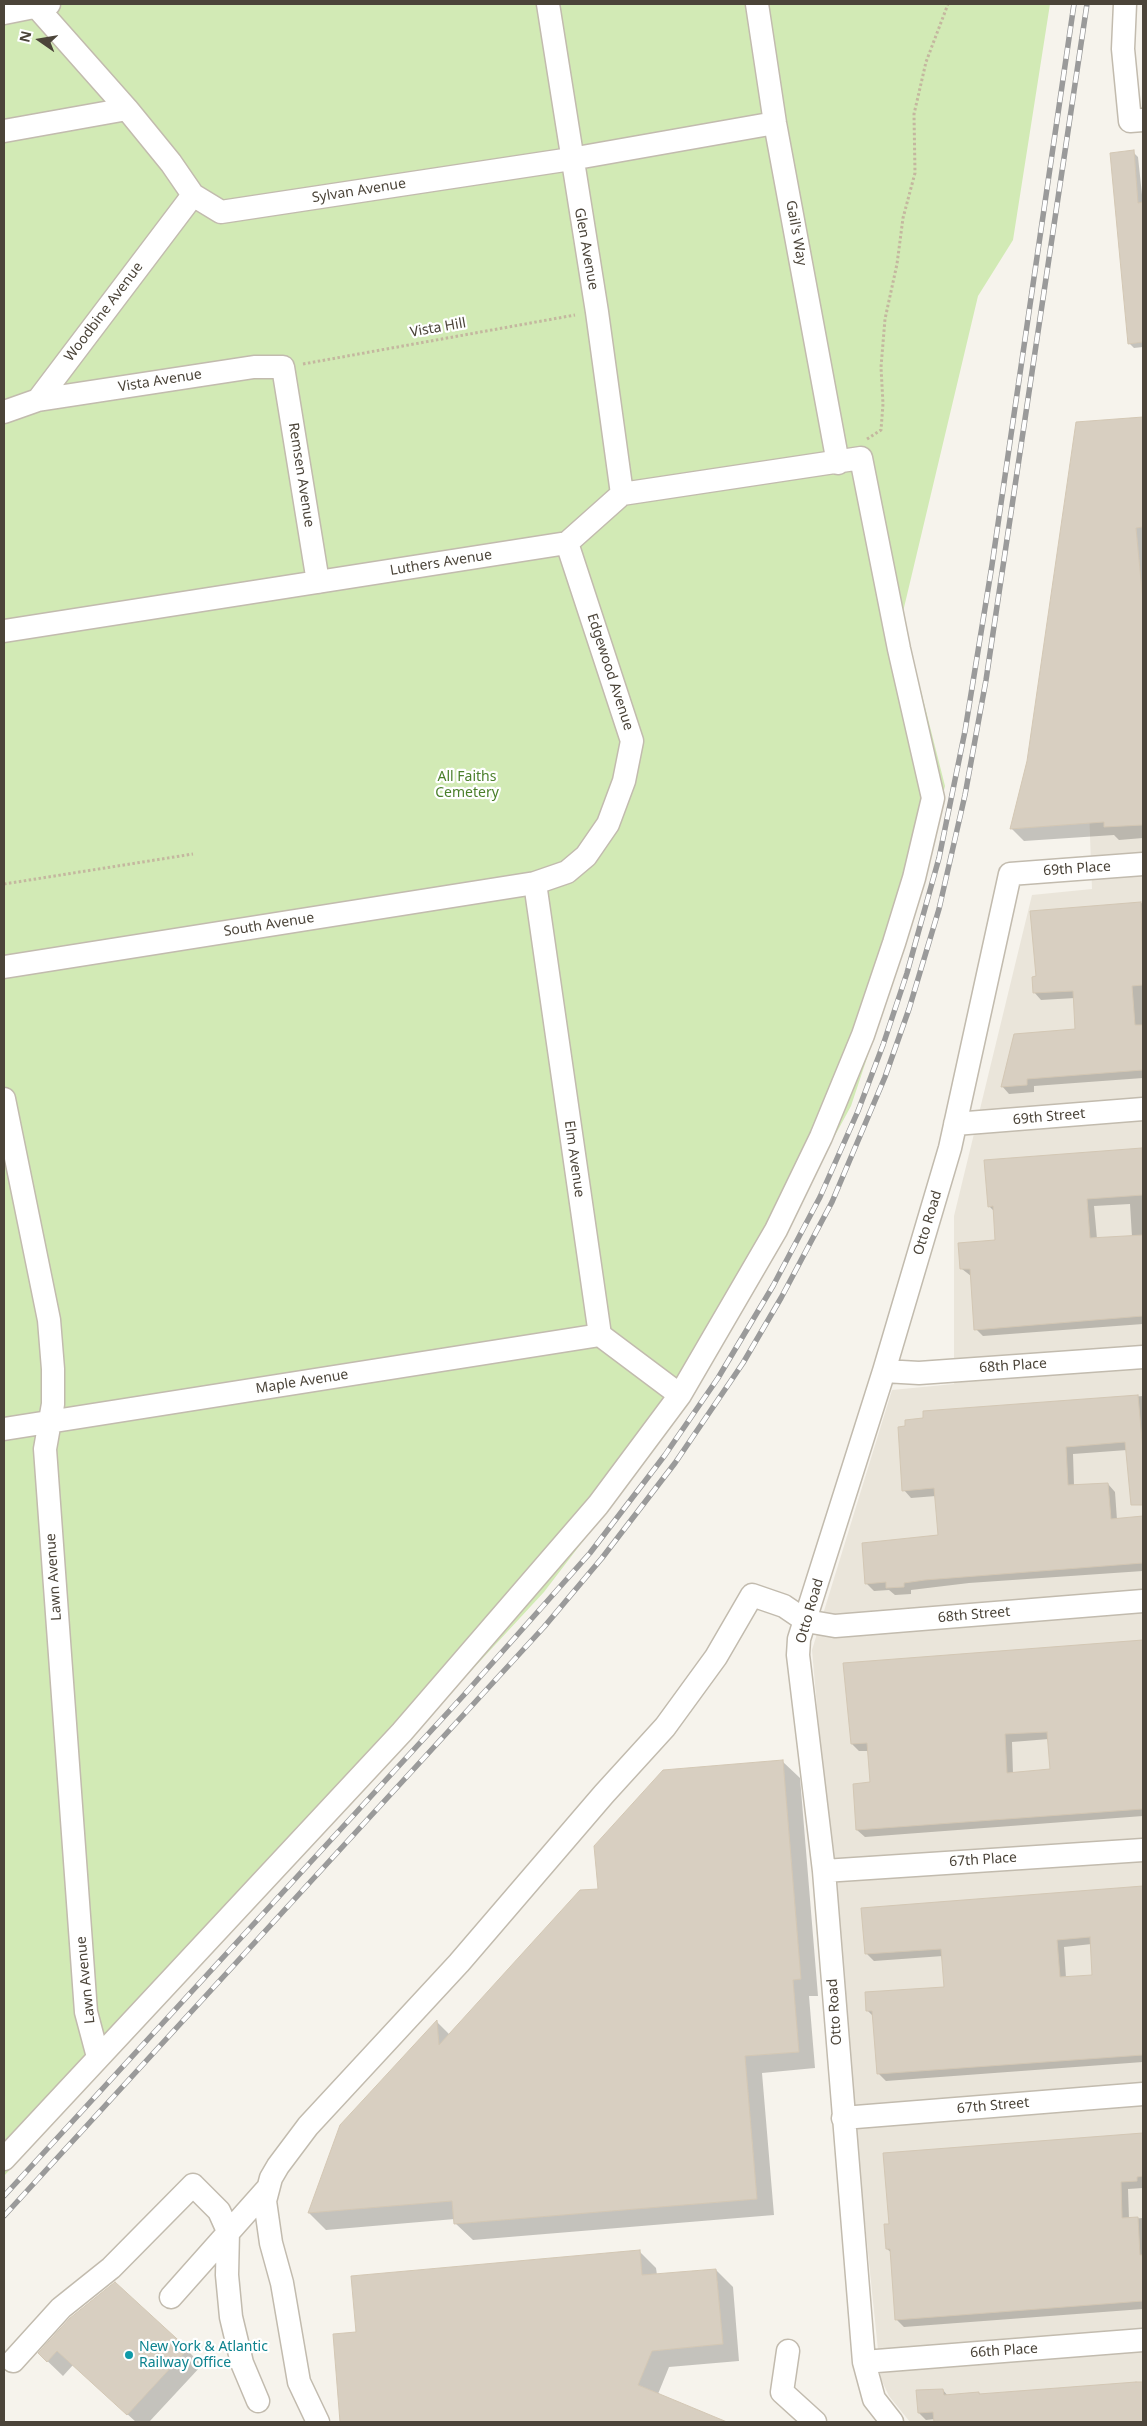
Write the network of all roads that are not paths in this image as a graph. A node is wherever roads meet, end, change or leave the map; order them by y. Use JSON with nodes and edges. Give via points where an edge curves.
{"nodes":[{"id":1,"x":548,"y":4,"type":"edge"},
{"id":2,"x":757,"y":4,"type":"edge"},
{"id":3,"x":1125,"y":4,"type":"edge"},
{"id":4,"x":40,"y":5,"type":"edge"},
{"id":5,"x":4,"y":13,"type":"edge"},
{"id":6,"x":127,"y":109,"type":"junction"},
{"id":7,"x":1137,"y":121,"type":"edge"},
{"id":8,"x":776,"y":123,"type":"junction"},
{"id":9,"x":4,"y":131,"type":"edge"},
{"id":10,"x":571,"y":159,"type":"junction"},
{"id":11,"x":193,"y":195,"type":"junction"},
{"id":12,"x":283,"y":367,"type":"joint"},
{"id":13,"x":38,"y":400,"type":"junction"},
{"id":14,"x":4,"y":412,"type":"edge"},
{"id":15,"x":838,"y":462,"type":"junction"},
{"id":16,"x":622,"y":494,"type":"junction"},
{"id":17,"x":567,"y":543,"type":"junction"},
{"id":18,"x":318,"y":582,"type":"junction"},
{"id":19,"x":4,"y":631,"type":"edge"},
{"id":20,"x":1143,"y":864,"type":"edge"},
{"id":21,"x":1010,"y":874,"type":"joint"},
{"id":22,"x":535,"y":883,"type":"junction"},
{"id":23,"x":4,"y":967,"type":"edge"},
{"id":24,"x":4,"y":1099,"type":"edge"},
{"id":25,"x":1143,"y":1109,"type":"edge"},
{"id":26,"x":955,"y":1124,"type":"junction"},
{"id":27,"x":600,"y":1335,"type":"junction"},
{"id":28,"x":1143,"y":1357,"type":"edge"},
{"id":29,"x":884,"y":1371,"type":"junction"},
{"id":30,"x":680,"y":1395,"type":"junction"},
{"id":31,"x":50,"y":1422,"type":"junction"},
{"id":32,"x":4,"y":1429,"type":"edge"},
{"id":33,"x":1143,"y":1601,"type":"edge"},
{"id":34,"x":806,"y":1621,"type":"junction"},
{"id":35,"x":1143,"y":1850,"type":"edge"},
{"id":36,"x":824,"y":1871,"type":"junction"},
{"id":37,"x":98,"y":2057,"type":"junction"},
{"id":38,"x":1143,"y":2094,"type":"edge"},
{"id":39,"x":843,"y":2118,"type":"junction"},
{"id":40,"x":4,"y":2159,"type":"edge"},
{"id":41,"x":267,"y":2189,"type":"junction"},
{"id":42,"x":228,"y":2231,"type":"junction"},
{"id":43,"x":171,"y":2297,"type":"dead end"},
{"id":44,"x":1143,"y":2340,"type":"edge"},
{"id":45,"x":788,"y":2351,"type":"dead end"},
{"id":46,"x":13,"y":2361,"type":"dead end"},
{"id":47,"x":864,"y":2362,"type":"junction"},
{"id":48,"x":258,"y":2401,"type":"dead end"},
{"id":49,"x":318,"y":2422,"type":"edge"},
{"id":50,"x":815,"y":2422,"type":"edge"},
{"id":51,"x":892,"y":2422,"type":"edge"}],
"edges":[{"from":1,"to":10,"type":"street","name":"Glen Avenue"},
{"from":2,"to":8,"type":"street","name":"Gail's Way"},
{"from":3,"to":7,"type":"street","via":[[1123,48]]},
{"from":4,"to":5,"type":"street"},
{"from":4,"to":6,"type":"street","name":"Sylvan Avenue"},
{"from":6,"to":9,"type":"street"},
{"from":6,"to":11,"type":"street","name":"Sylvan Avenue"},
{"from":8,"to":10,"type":"street","name":"Sylvan Avenue"},
{"from":8,"to":15,"type":"street","name":"Gail's Way"},
{"from":10,"to":11,"type":"street","name":"Sylvan Avenue","via":[[221,212]]},
{"from":10,"to":16,"type":"street","name":"Glen Avenue","via":[[597,312]]},
{"from":11,"to":13,"type":"street","name":"Woodbine Avenue"},
{"from":12,"to":13,"type":"street","name":"Vista Avenue","via":[[254,367]]},
{"from":12,"to":18,"type":"street","name":"Remsen Avenue"},
{"from":13,"to":14,"type":"street"},
{"from":15,"to":16,"type":"street"},
{"from":15,"to":30,"type":"street","via":[[861,458],[899,650],[933,798],[914,878],[891,952],[863,1034],[821,1137],[776,1230]]},
{"from":16,"to":17,"type":"street"},
{"from":17,"to":18,"type":"street","name":"Luthers Avenue"},
{"from":17,"to":22,"type":"street","name":"Edgewood Avenue","via":[[632,741],[624,781],[608,824],[586,856],[567,872]]},
{"from":18,"to":19,"type":"street","name":"Luthers Avenue"},
{"from":20,"to":21,"type":"street","name":"69th Place"},
{"from":21,"to":26,"type":"street","name":"Otto Road"},
{"from":22,"to":23,"type":"street","name":"South Avenue"},
{"from":22,"to":27,"type":"street","name":"Elm Avenue"},
{"from":24,"to":31,"type":"street","name":"Lawn Avenue","via":[[49,1320],[54,1369]]},
{"from":25,"to":26,"type":"street","name":"69th Street"},
{"from":26,"to":29,"type":"street","name":"Otto Road"},
{"from":27,"to":30,"type":"street"},
{"from":27,"to":31,"type":"street","name":"Maple Avenue"},
{"from":28,"to":29,"type":"street","name":"68th Place","via":[[911,1373]]},
{"from":29,"to":34,"type":"street","name":"Otto Road"},
{"from":30,"to":37,"type":"street","via":[[598,1505],[402,1732]]},
{"from":31,"to":32,"type":"street","name":"Maple Avenue"},
{"from":31,"to":37,"type":"street","name":"Lawn Avenue","via":[[45,1449],[86,2012]]},
{"from":33,"to":34,"type":"street","name":"68th Street","via":[[835,1626]]},
{"from":34,"to":36,"type":"street","name":"Otto Road","via":[[799,1639],[798,1655]]},
{"from":34,"to":41,"type":"street","via":[[784,1606],[752,1595],[716,1657],[665,1727],[460,1962],[308,2126],[278,2166]]},
{"from":35,"to":36,"type":"street","name":"67th Place"},
{"from":36,"to":39,"type":"street","name":"Otto Road"},
{"from":37,"to":40,"type":"street"},
{"from":38,"to":39,"type":"street","name":"67th Street"},
{"from":39,"to":47,"type":"street","name":"Otto Road"},
{"from":41,"to":42,"type":"street"},
{"from":41,"to":49,"type":"street","via":[[266,2216],[282,2283],[299,2382]]},
{"from":42,"to":43,"type":"street"},
{"from":42,"to":46,"type":"street","via":[[219,2211],[193,2185],[111,2268],[60,2308]]},
{"from":42,"to":48,"type":"street","via":[[227,2275],[231,2317],[242,2362]]},
{"from":44,"to":47,"type":"street","name":"66th Place"},
{"from":45,"to":50,"type":"street","via":[[782,2392]]},
{"from":47,"to":51,"type":"street","name":"Otto Road","via":[[874,2400]]}]}
